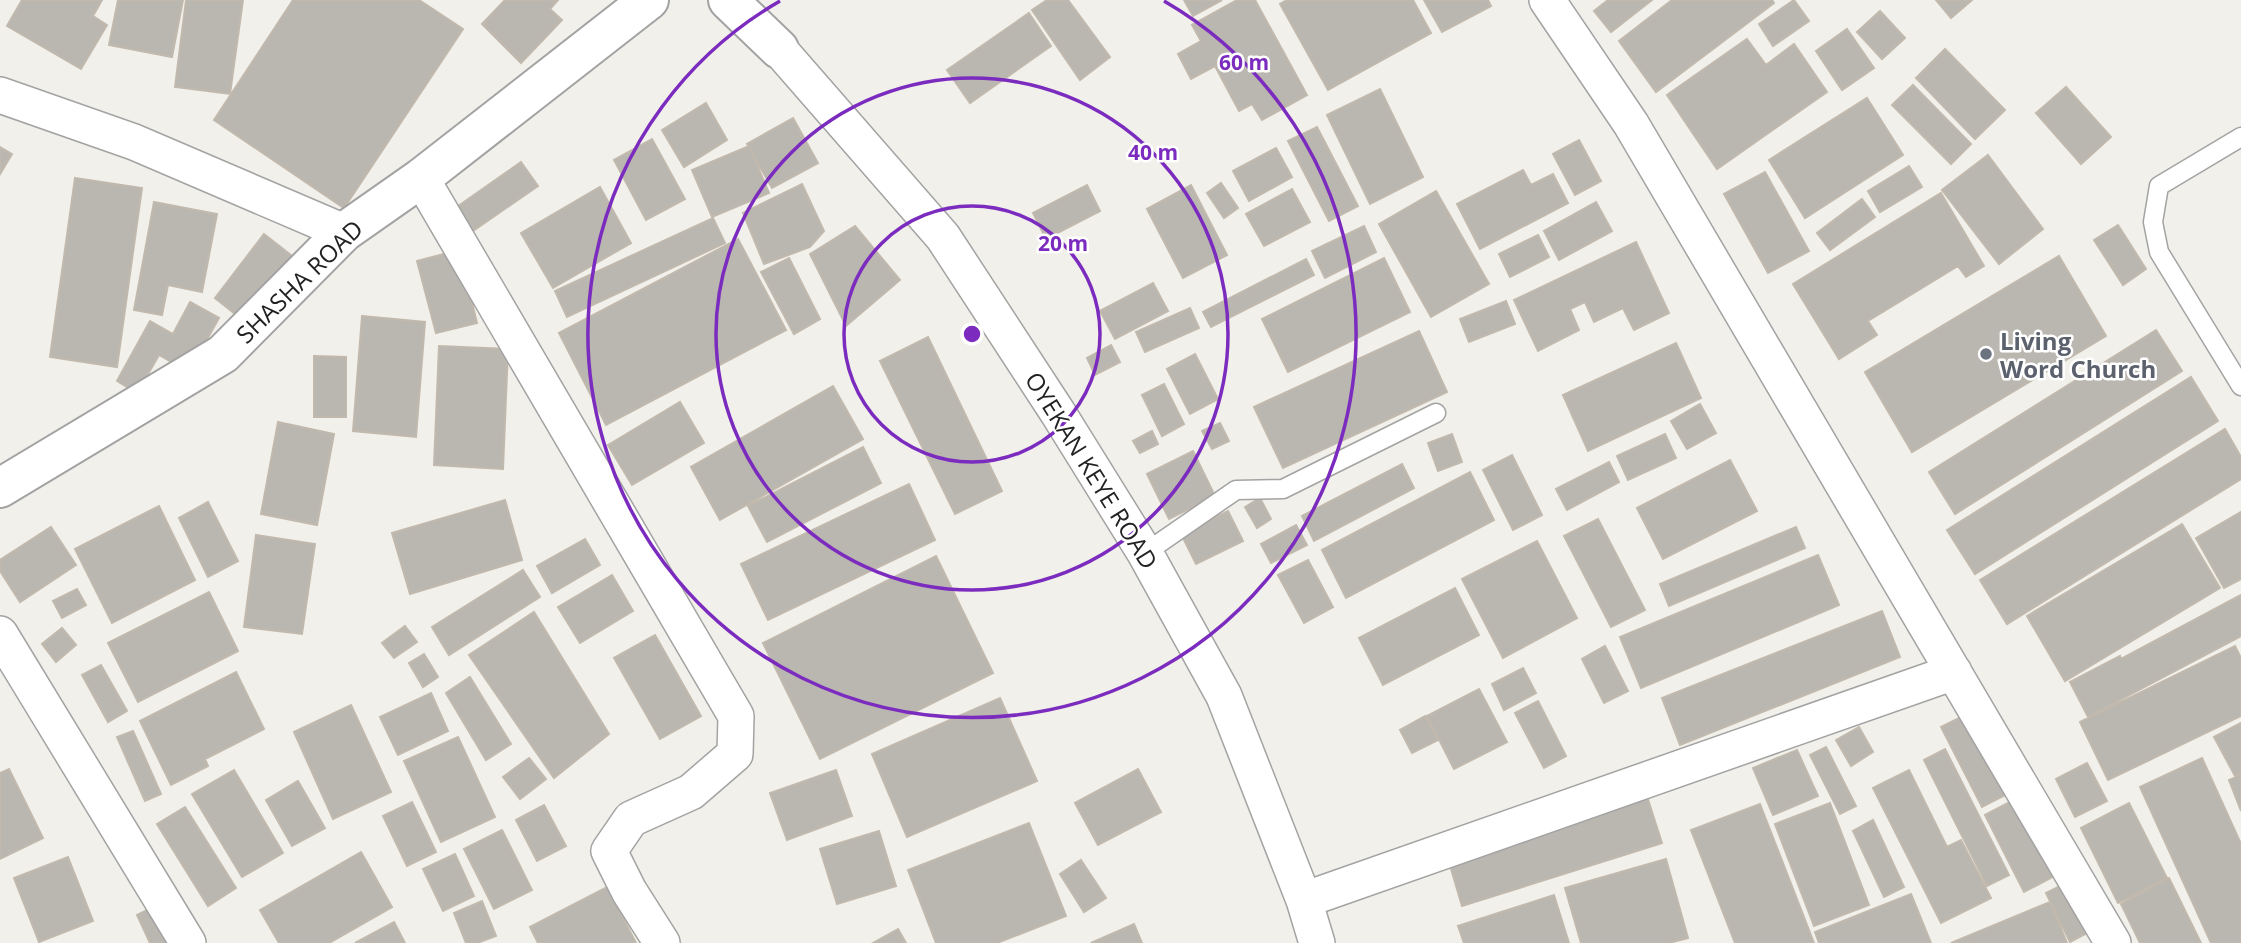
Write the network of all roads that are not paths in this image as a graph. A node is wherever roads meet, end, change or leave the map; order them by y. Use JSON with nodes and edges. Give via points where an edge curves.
{"nodes":[{"id":1,"x":649,"y":0,"type":"edge"},
{"id":2,"x":728,"y":0,"type":"edge"},
{"id":3,"x":1547,"y":0,"type":"edge"},
{"id":4,"x":779,"y":49,"type":"joint"},
{"id":5,"x":0,"y":95,"type":"edge"},
{"id":6,"x":2241,"y":137,"type":"edge"},
{"id":7,"x":421,"y":178,"type":"junction"},
{"id":8,"x":344,"y":232,"type":"junction"},
{"id":9,"x":2241,"y":386,"type":"edge"},
{"id":10,"x":1436,"y":413,"type":"dead end"},
{"id":11,"x":0,"y":488,"type":"edge"},
{"id":12,"x":1145,"y":553,"type":"junction"},
{"id":13,"x":0,"y":634,"type":"edge"},
{"id":14,"x":1954,"y":672,"type":"junction"},
{"id":15,"x":1304,"y":900,"type":"junction"},
{"id":16,"x":188,"y":943,"type":"edge"},
{"id":17,"x":662,"y":943,"type":"edge"},
{"id":18,"x":1317,"y":943,"type":"edge"},
{"id":19,"x":2113,"y":943,"type":"edge"}],
"edges":[{"from":1,"to":7,"type":"street","name":"SHASHA ROAD"},
{"from":2,"to":4,"type":"street"},
{"from":3,"to":14,"type":"street","via":[[1631,124]]},
{"from":4,"to":12,"type":"street","name":"OYEKAN KEYE ROAD","via":[[943,237]]},
{"from":5,"to":8,"type":"street","via":[[134,142]]},
{"from":6,"to":9,"type":"lane","via":[[2159,186],[2153,222],[2159,251]]},
{"from":7,"to":8,"type":"street","name":"SHASHA ROAD"},
{"from":7,"to":17,"type":"street","via":[[736,716],[735,754],[691,792],[631,819],[609,851]]},
{"from":8,"to":11,"type":"street","name":"SHASHA ROAD","via":[[223,354]]},
{"from":10,"to":12,"type":"lane","via":[[1283,489],[1236,490]]},
{"from":12,"to":15,"type":"street","name":"OYEKAN KEYE ROAD","via":[[1224,696]]},
{"from":13,"to":16,"type":"street"},
{"from":14,"to":15,"type":"street"},
{"from":14,"to":19,"type":"street"},
{"from":15,"to":18,"type":"street","name":"OYEKAN KEYE ROAD"}]}
